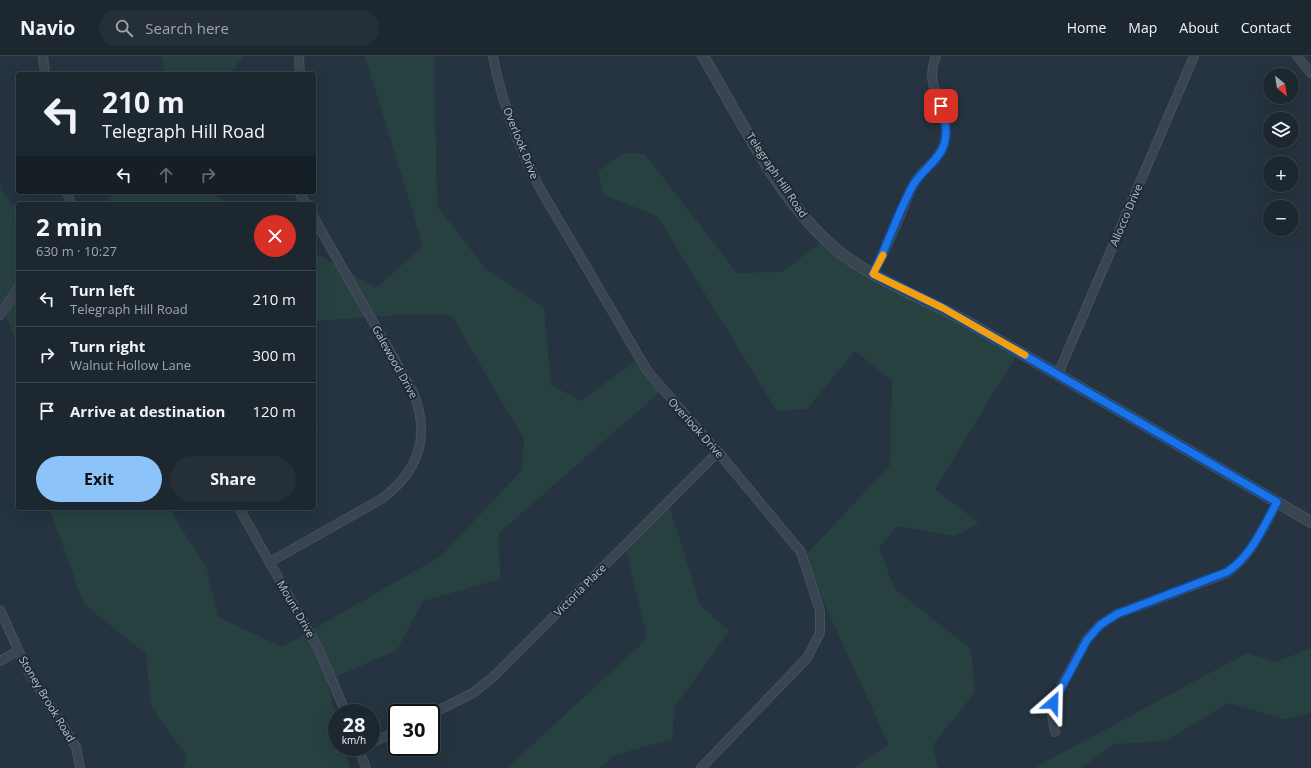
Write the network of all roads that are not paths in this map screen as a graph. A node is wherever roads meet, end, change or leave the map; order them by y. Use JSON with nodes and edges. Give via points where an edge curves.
{"nodes":[{"id":1,"x":42,"y":56,"type":"edge"},
{"id":2,"x":299,"y":56,"type":"edge"},
{"id":3,"x":493,"y":56,"type":"edge"},
{"id":4,"x":703,"y":56,"type":"edge"},
{"id":5,"x":936,"y":56,"type":"edge"},
{"id":6,"x":1194,"y":56,"type":"edge"},
{"id":7,"x":1297,"y":56,"type":"edge"},
{"id":8,"x":45,"y":72,"type":"edge"},
{"id":9,"x":300,"y":72,"type":"edge"},
{"id":10,"x":1311,"y":74,"type":"edge"},
{"id":11,"x":316,"y":222,"type":"edge"},
{"id":12,"x":873,"y":274,"type":"junction"},
{"id":13,"x":16,"y":291,"type":"edge"},
{"id":14,"x":0,"y":315,"type":"edge"},
{"id":15,"x":1058,"y":374,"type":"junction"},
{"id":16,"x":718,"y":452,"type":"junction"},
{"id":17,"x":1277,"y":502,"type":"junction"},
{"id":18,"x":240,"y":510,"type":"edge"},
{"id":19,"x":1311,"y":522,"type":"edge"},
{"id":20,"x":270,"y":562,"type":"junction"},
{"id":21,"x":0,"y":610,"type":"edge"},
{"id":22,"x":18,"y":651,"type":"junction"},
{"id":23,"x":0,"y":660,"type":"edge"},
{"id":24,"x":342,"y":704,"type":"edge"},
{"id":25,"x":440,"y":710,"type":"edge"},
{"id":26,"x":1055,"y":732,"type":"dead end"},
{"id":27,"x":362,"y":756,"type":"edge"},
{"id":28,"x":80,"y":768,"type":"edge"},
{"id":29,"x":366,"y":768,"type":"edge"},
{"id":30,"x":701,"y":768,"type":"edge"}],
"edges":[{"from":1,"to":8,"type":"street"},
{"from":2,"to":9,"type":"street"},
{"from":3,"to":16,"type":"street","name":"Overlook Drive","via":[[515,133],[538,185],[648,372]]},
{"from":4,"to":12,"type":"street","name":"Telegraph Hill Road","via":[[764,160],[800,211],[829,242]]},
{"from":5,"to":12,"type":"street","via":[[931,78],[946,123],[944,143],[937,157],[912,187]]},
{"from":6,"to":15,"type":"street","name":"Allocco Drive"},
{"from":7,"to":10,"type":"street"},
{"from":11,"to":20,"type":"street","name":"Galewood Drive","via":[[413,392],[421,415],[421,438],[414,464],[396,488],[383,498]]},
{"from":12,"to":15,"type":"street","name":"Telegraph Hill Road","via":[[943,308]]},
{"from":13,"to":14,"type":"street"},
{"from":15,"to":17,"type":"street","name":"Telegraph Hill Road"},
{"from":16,"to":25,"type":"street","name":"Victoria Place","via":[[492,678],[473,693]]},
{"from":16,"to":30,"type":"street","name":"Overlook Drive","via":[[801,552],[821,619],[817,641],[807,658]]},
{"from":17,"to":19,"type":"street","name":"Telegraph Hill Road"},
{"from":17,"to":26,"type":"street","via":[[1248,554],[1238,565],[1227,572],[1117,614],[1095,630],[1056,696],[1052,715]]},
{"from":18,"to":20,"type":"street","name":"Mount Drive"},
{"from":20,"to":24,"type":"street","name":"Mount Drive","via":[[320,650]]},
{"from":21,"to":22,"type":"street","name":"Stoney Brook Road"},
{"from":22,"to":23,"type":"street"},
{"from":22,"to":28,"type":"street","name":"Stoney Brook Road","via":[[40,692],[76,747]]},
{"from":27,"to":29,"type":"street"}]}
